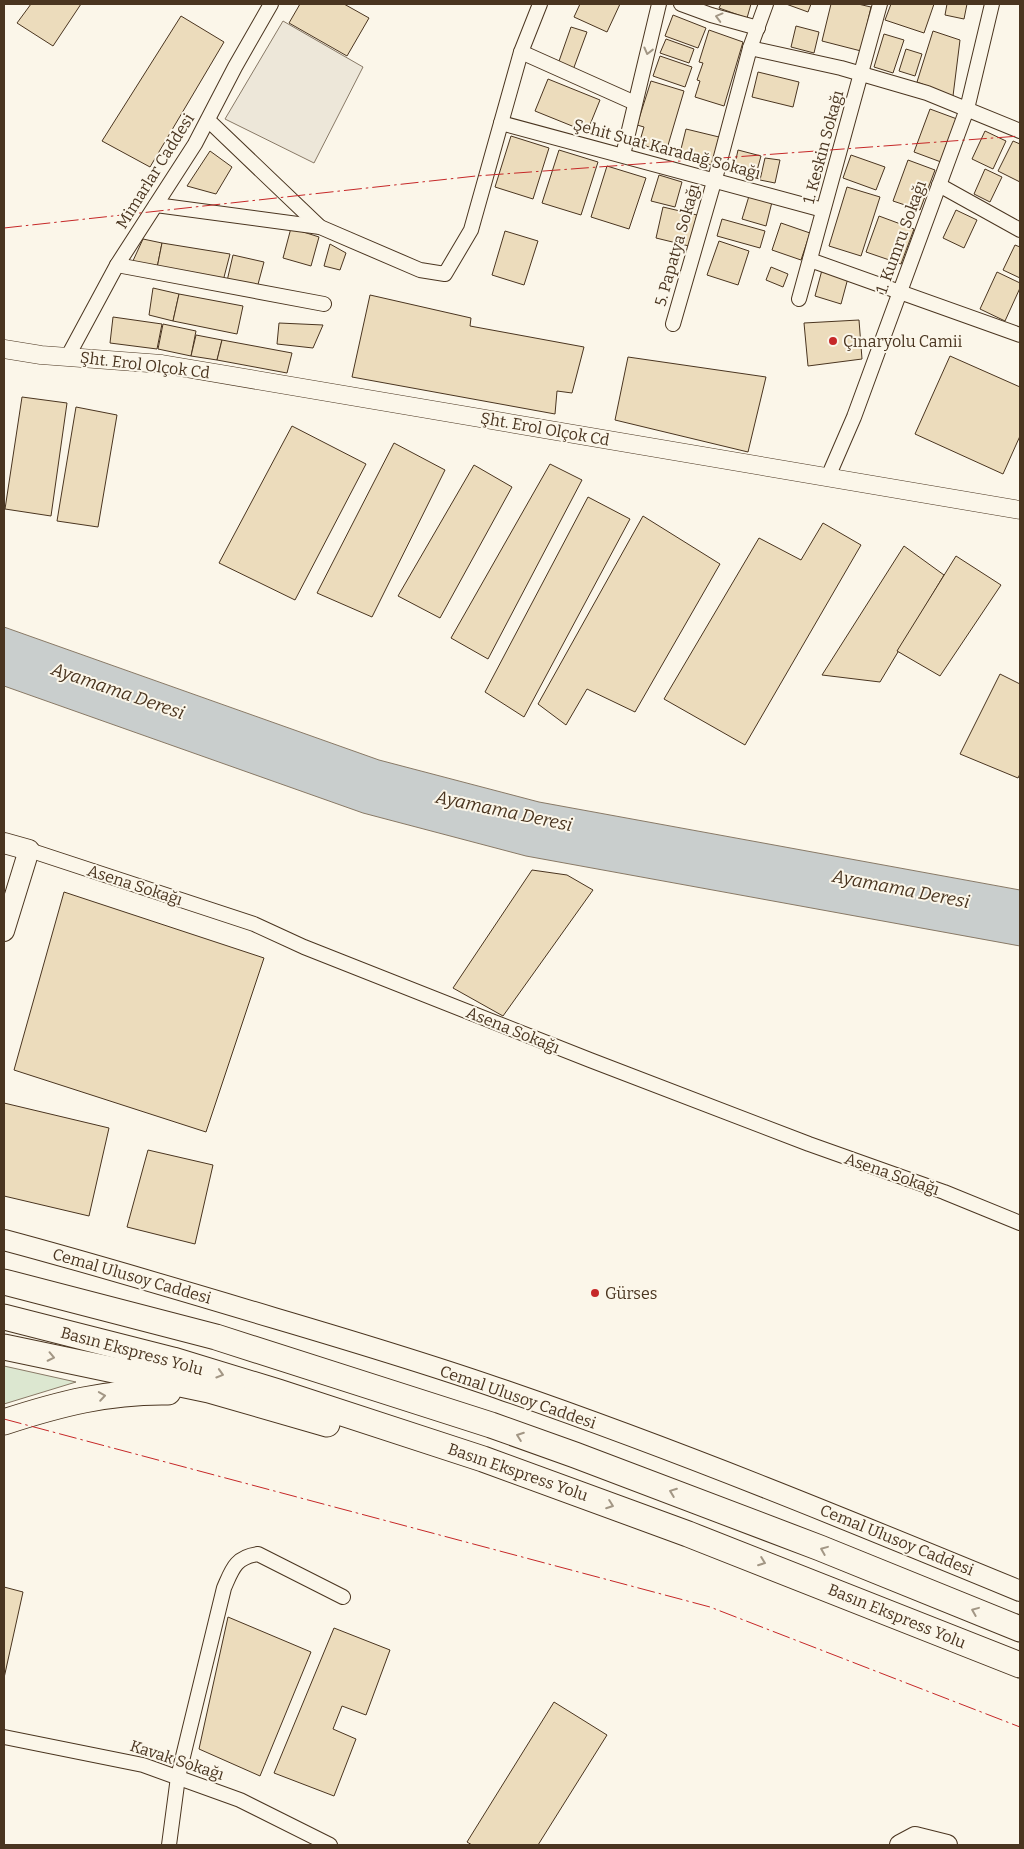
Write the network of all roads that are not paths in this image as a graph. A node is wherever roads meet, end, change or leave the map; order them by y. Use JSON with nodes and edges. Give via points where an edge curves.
{"nodes":[{"id":1,"x":271,"y":4,"type":"edge"},
{"id":2,"x":540,"y":4,"type":"edge"},
{"id":3,"x":659,"y":4,"type":"edge"},
{"id":4,"x":681,"y":4,"type":"edge"},
{"id":5,"x":766,"y":4,"type":"edge"},
{"id":6,"x":880,"y":4,"type":"edge"},
{"id":7,"x":992,"y":4,"type":"edge"},
{"id":8,"x":758,"y":28,"type":"junction"},
{"id":9,"x":750,"y":48,"type":"junction"},
{"id":10,"x":521,"y":52,"type":"junction"},
{"id":11,"x":861,"y":73,"type":"junction"},
{"id":12,"x":635,"y":102,"type":"junction"},
{"id":13,"x":967,"y":109,"type":"junction"},
{"id":14,"x":208,"y":120,"type":"junction"},
{"id":15,"x":501,"y":123,"type":"junction"},
{"id":16,"x":1020,"y":131,"type":"edge"},
{"id":17,"x":623,"y":155,"type":"junction"},
{"id":18,"x":714,"y":180,"type":"junction"},
{"id":19,"x":939,"y":185,"type":"junction"},
{"id":20,"x":156,"y":205,"type":"junction"},
{"id":21,"x":823,"y":210,"type":"junction"},
{"id":22,"x":320,"y":227,"type":"junction"},
{"id":23,"x":1020,"y":230,"type":"edge"},
{"id":24,"x":810,"y":260,"type":"junction"},
{"id":25,"x":118,"y":265,"type":"junction"},
{"id":26,"x":900,"y":293,"type":"junction"},
{"id":27,"x":799,"y":299,"type":"dead end"},
{"id":28,"x":324,"y":304,"type":"dead end"},
{"id":29,"x":673,"y":324,"type":"dead end"},
{"id":30,"x":1020,"y":335,"type":"edge"},
{"id":31,"x":4,"y":349,"type":"edge"},
{"id":32,"x":68,"y":356,"type":"junction"},
{"id":33,"x":828,"y":477,"type":"junction"},
{"id":34,"x":1020,"y":510,"type":"edge"},
{"id":35,"x":4,"y":843,"type":"edge"},
{"id":36,"x":29,"y":850,"type":"junction"},
{"id":37,"x":4,"y":932,"type":"edge"},
{"id":38,"x":1020,"y":1223,"type":"edge"},
{"id":39,"x":4,"y":1240,"type":"edge"},
{"id":40,"x":4,"y":1266,"type":"edge"},
{"id":41,"x":4,"y":1282,"type":"edge"},
{"id":42,"x":4,"y":1318,"type":"edge"},
{"id":43,"x":216,"y":1337,"type":"junction"},
{"id":44,"x":4,"y":1347,"type":"edge"},
{"id":45,"x":278,"y":1411,"type":"junction"},
{"id":46,"x":4,"y":1422,"type":"edge"},
{"id":47,"x":416,"y":1437,"type":"junction"},
{"id":48,"x":1020,"y":1591,"type":"edge"},
{"id":49,"x":343,"y":1597,"type":"dead end"},
{"id":50,"x":1020,"y":1629,"type":"edge"},
{"id":51,"x":1020,"y":1665,"type":"edge"},
{"id":52,"x":4,"y":1737,"type":"edge"},
{"id":53,"x":178,"y":1778,"type":"junction"},
{"id":54,"x":944,"y":1844,"type":"edge"},
{"id":55,"x":169,"y":1845,"type":"edge"},
{"id":56,"x":330,"y":1845,"type":"edge"},
{"id":57,"x":900,"y":1845,"type":"edge"}],
"edges":[{"from":1,"to":14,"type":"street","name":"Mimarlar Caddesi"},
{"from":2,"to":10,"type":"street"},
{"from":3,"to":12,"type":"street","one_way":true},
{"from":8,"to":4,"type":"street","one_way":true},
{"from":5,"to":8,"type":"street","name":"5. Papatya Sokağı"},
{"from":6,"to":11,"type":"street","name":"1. Keskin Sokağı"},
{"from":7,"to":13,"type":"street","name":"1. Kumru Sokağı"},
{"from":8,"to":9,"type":"street","name":"5. Papatya Sokağı"},
{"from":9,"to":11,"type":"street"},
{"from":9,"to":18,"type":"street","name":"5. Papatya Sokağı"},
{"from":10,"to":12,"type":"street"},
{"from":10,"to":15,"type":"street"},
{"from":11,"to":13,"type":"street"},
{"from":11,"to":21,"type":"street","name":"1. Keskin Sokağı"},
{"from":12,"to":17,"type":"street"},
{"from":13,"to":16,"type":"street"},
{"from":13,"to":19,"type":"street","name":"1. Kumru Sokağı"},
{"from":14,"to":20,"type":"street","name":"Mimarlar Caddesi"},
{"from":14,"to":22,"type":"street"},
{"from":15,"to":17,"type":"street","name":"Şehit Suat Karadağ Sokağı"},
{"from":15,"to":22,"type":"street","via":[[471,230],[445,274],[420,270]]},
{"from":17,"to":18,"type":"street","name":"Şehit Suat Karadağ Sokağı"},
{"from":18,"to":21,"type":"street","name":"Şehit Suat Karadağ Sokağı"},
{"from":18,"to":29,"type":"street","name":"5. Papatya Sokağı"},
{"from":19,"to":23,"type":"street"},
{"from":19,"to":26,"type":"street","name":"1. Kumru Sokağı"},
{"from":20,"to":22,"type":"street"},
{"from":20,"to":25,"type":"street","name":"Mimarlar Caddesi"},
{"from":21,"to":24,"type":"street","name":"1. Keskin Sokağı"},
{"from":24,"to":26,"type":"street"},
{"from":24,"to":27,"type":"street","name":"1. Keskin Sokağı"},
{"from":25,"to":28,"type":"street"},
{"from":25,"to":32,"type":"street","name":"Mimarlar Caddesi"},
{"from":26,"to":30,"type":"street"},
{"from":26,"to":33,"type":"street","name":"1. Kumru Sokağı"},
{"from":31,"to":32,"type":"street","name":"Şht. Erol Olçok Cd"},
{"from":32,"to":33,"type":"street","name":"Şht. Erol Olçok Cd","via":[[162,364]]},
{"from":33,"to":34,"type":"street","name":"Şht. Erol Olçok Cd"},
{"from":35,"to":36,"type":"main road","name":"Asena Sokağı"},
{"from":36,"to":37,"type":"main road"},
{"from":36,"to":38,"type":"street","name":"Asena Sokağı","via":[[254,924],[590,1060]]},
{"from":39,"to":48,"type":"main road","name":"Cemal Ulusoy Caddesi","via":[[356,1343],[506,1391],[816,1507]]},
{"from":40,"to":43,"type":"highway","via":[[168,1312]]},
{"from":41,"to":43,"type":"highway"},
{"from":42,"to":47,"type":"highway","name":"Basın Ekspress Yolu","one_way":true,"via":[[173,1360]]},
{"from":50,"to":43,"type":"highway","one_way":true,"via":[[820,1548],[575,1455]]},
{"from":44,"to":45,"type":"highway","one_way":true,"via":[[210,1390]]},
{"from":46,"to":45,"type":"highway","one_way":true,"via":[[87,1398],[140,1392],[170,1392]]},
{"from":45,"to":47,"type":"highway","via":[[360,1432]]},
{"from":47,"to":51,"type":"highway","name":"Basın Ekspress Yolu","one_way":true,"via":[[553,1483],[697,1537]]},
{"from":49,"to":53,"type":"street","via":[[258,1554],[236,1563],[224,1588]]},
{"from":52,"to":53,"type":"street","name":"Kavak Sokağı","via":[[143,1765]]},
{"from":53,"to":55,"type":"street"},
{"from":53,"to":56,"type":"street","name":"Kavak Sokağı","via":[[240,1800]]},
{"from":54,"to":57,"type":"main road","via":[[915,1838]]}]}
